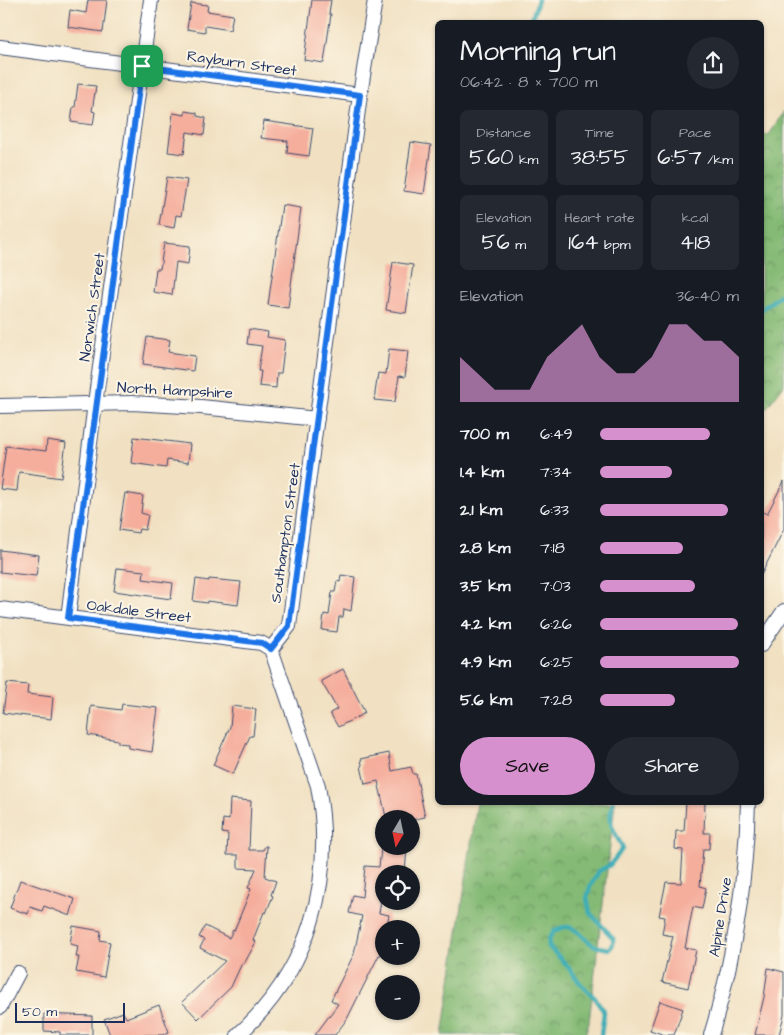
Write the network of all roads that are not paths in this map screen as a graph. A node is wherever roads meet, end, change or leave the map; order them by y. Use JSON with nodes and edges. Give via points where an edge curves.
{"nodes":[{"id":1,"x":151,"y":0,"type":"edge"},
{"id":2,"x":375,"y":0,"type":"edge"},
{"id":3,"x":0,"y":47,"type":"edge"},
{"id":4,"x":142,"y":66,"type":"junction"},
{"id":5,"x":360,"y":95,"type":"junction"},
{"id":6,"x":95,"y":403,"type":"junction"},
{"id":7,"x":0,"y":406,"type":"edge"},
{"id":8,"x":317,"y":419,"type":"junction"},
{"id":9,"x":0,"y":609,"type":"edge"},
{"id":10,"x":784,"y":611,"type":"edge"},
{"id":11,"x":68,"y":618,"type":"junction"},
{"id":12,"x":764,"y":641,"type":"edge"},
{"id":13,"x":271,"y":649,"type":"junction"},
{"id":14,"x":748,"y":805,"type":"edge"},
{"id":15,"x":18,"y":973,"type":"dead end"},
{"id":16,"x":0,"y":1007,"type":"edge"},
{"id":17,"x":238,"y":1035,"type":"edge"},
{"id":18,"x":711,"y":1035,"type":"edge"}],
"edges":[{"from":1,"to":4,"type":"street","name":"Norwich Street"},
{"from":2,"to":5,"type":"street","name":"Southampton Street"},
{"from":3,"to":4,"type":"street","name":"Rayburn Street"},
{"from":4,"to":5,"type":"street","name":"Rayburn Street"},
{"from":4,"to":6,"type":"street","name":"Norwich Street"},
{"from":5,"to":8,"type":"street","name":"Southampton Street"},
{"from":6,"to":7,"type":"street","name":"North Hampshire"},
{"from":6,"to":8,"type":"street","name":"North Hampshire","via":[[201,407]]},
{"from":6,"to":11,"type":"street","name":"Norwich Street"},
{"from":8,"to":13,"type":"street","name":"Southampton Street","via":[[289,626]]},
{"from":9,"to":11,"type":"street","name":"Oakdale Street"},
{"from":10,"to":12,"type":"street"},
{"from":11,"to":13,"type":"street","name":"Oakdale Street","via":[[262,643]]},
{"from":13,"to":17,"type":"street","via":[[318,786],[324,833],[321,880],[310,928],[290,974],[267,1006]]},
{"from":14,"to":18,"type":"street","name":"Alpine Drive","via":[[734,937]]},
{"from":15,"to":16,"type":"street"}]}
